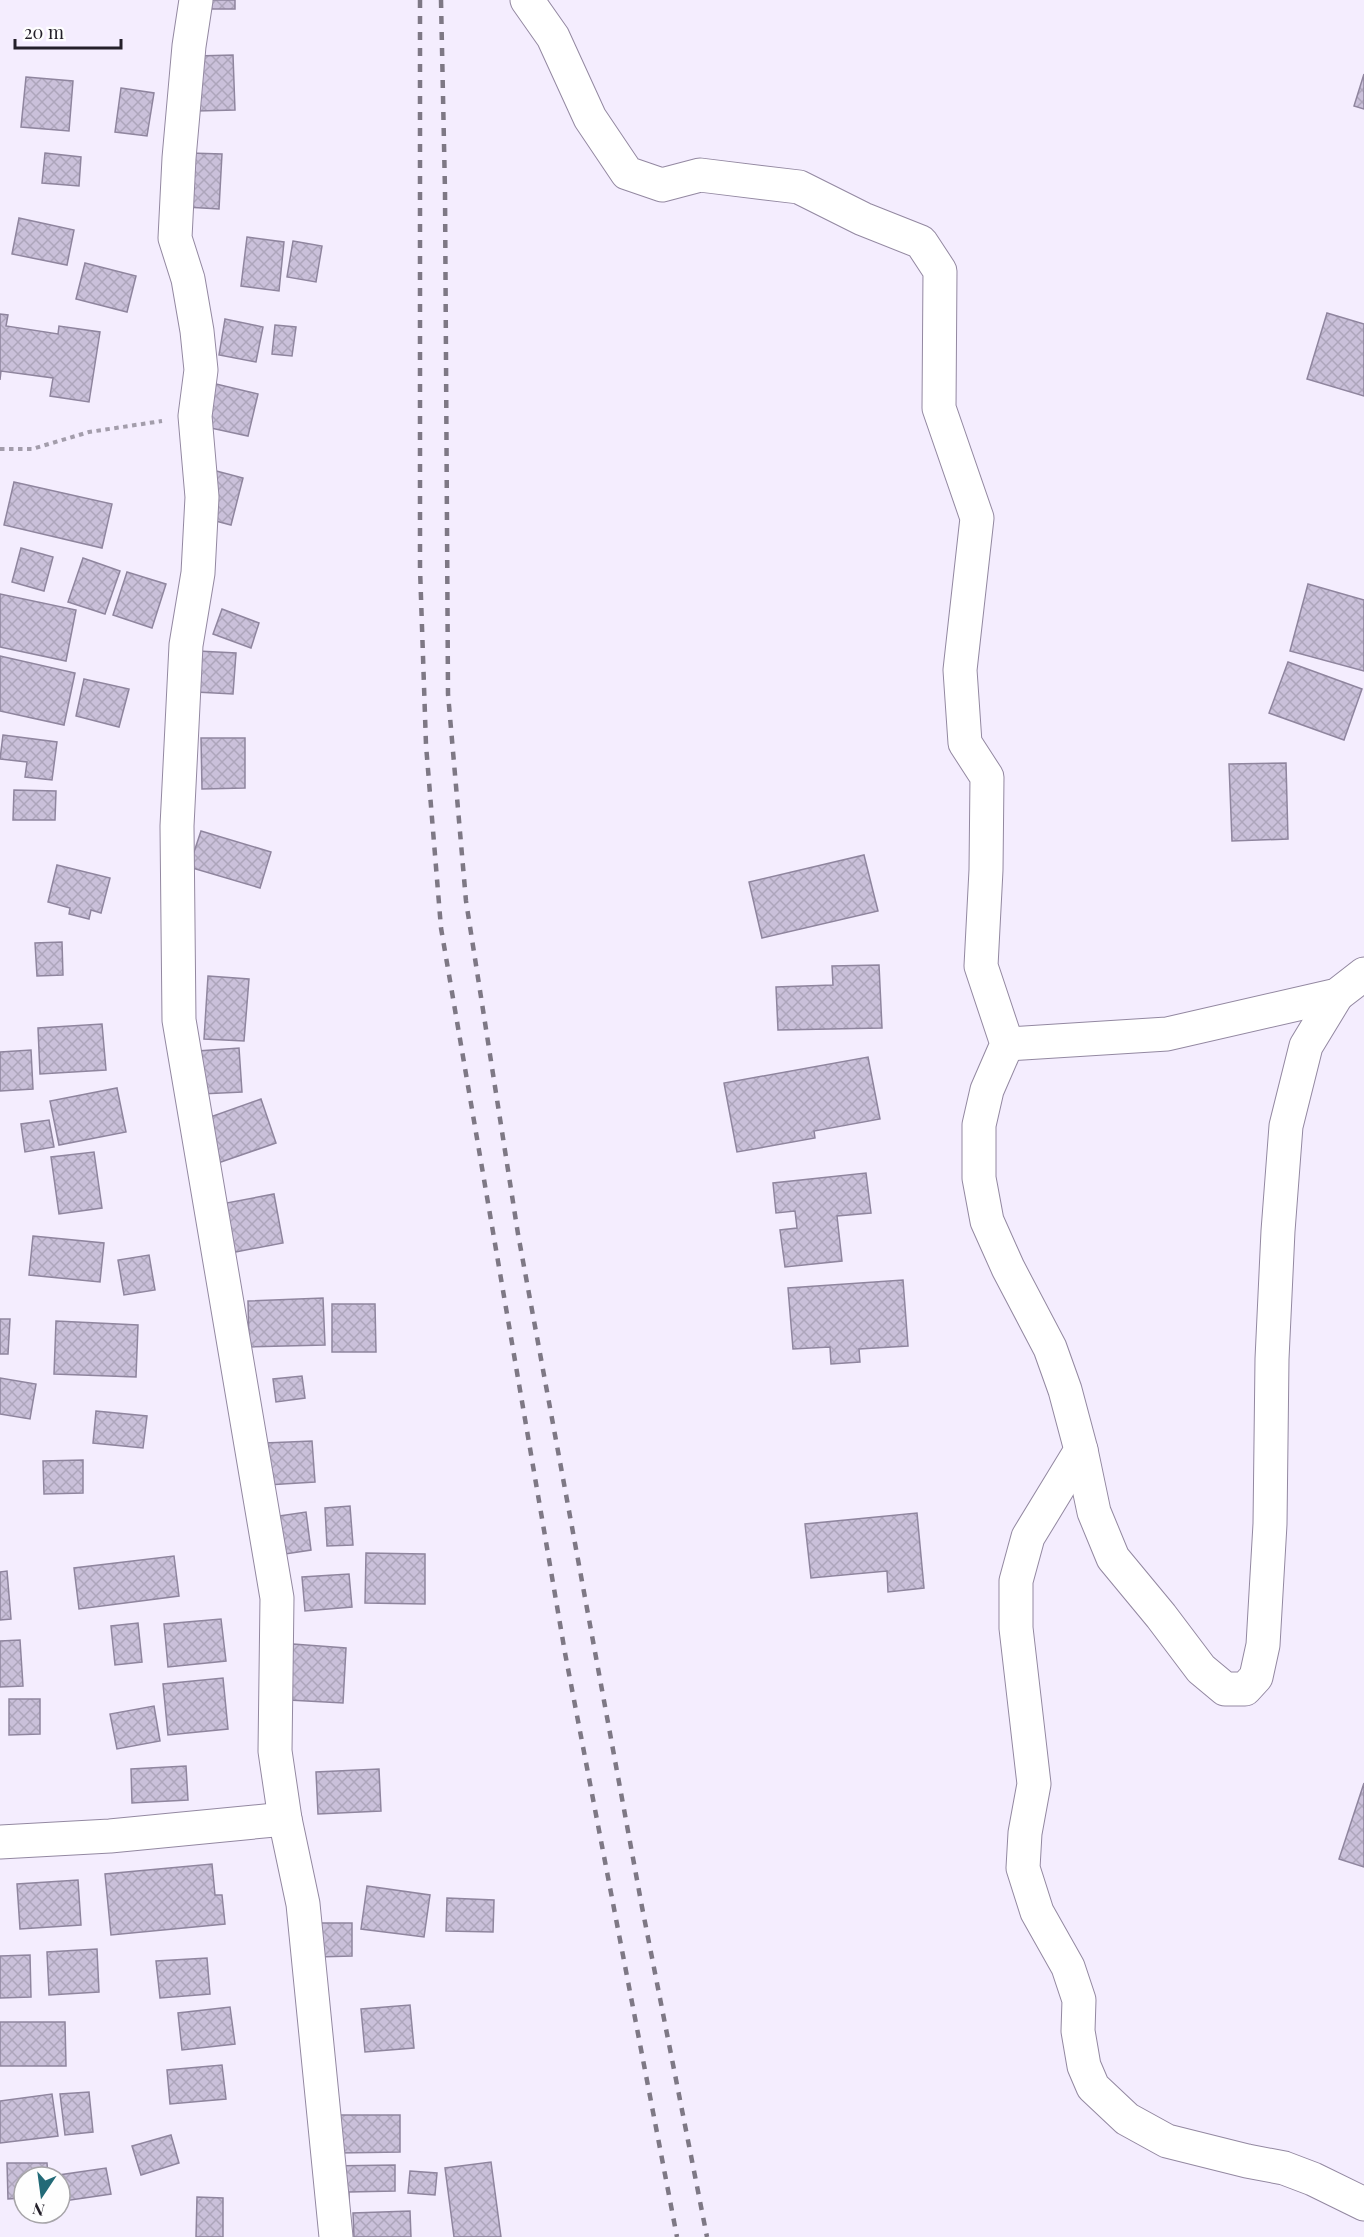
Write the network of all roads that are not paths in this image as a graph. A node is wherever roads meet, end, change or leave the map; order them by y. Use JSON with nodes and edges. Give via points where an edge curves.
{"nodes":[{"id":1,"x":196,"y":0,"type":"edge"},
{"id":2,"x":527,"y":0,"type":"edge"},
{"id":3,"x":1364,"y":974,"type":"edge"},
{"id":4,"x":1337,"y":995,"type":"junction"},
{"id":5,"x":1007,"y":1044,"type":"junction"},
{"id":6,"x":1081,"y":1450,"type":"junction"},
{"id":7,"x":285,"y":1819,"type":"junction"},
{"id":8,"x":0,"y":1842,"type":"edge"},
{"id":9,"x":1364,"y":2204,"type":"edge"},
{"id":10,"x":336,"y":2237,"type":"edge"}],
"edges":[{"from":1,"to":7,"type":"street","via":[[180,147],[175,238],[188,279],[197,331],[201,370],[195,416],[202,497],[198,573],[186,645],[177,815],[179,1020],[277,1598],[275,1751]]},
{"from":2,"to":5,"type":"street","via":[[553,37],[590,118],[627,173],[662,185],[700,175],[800,187],[863,219],[921,242],[940,271],[939,408],[977,518],[960,670],[965,743],[987,777],[981,966]]},
{"from":3,"to":4,"type":"street"},
{"from":4,"to":5,"type":"street","via":[[1167,1034]]},
{"from":4,"to":6,"type":"street","via":[[1305,1046],[1286,1126],[1274,1312],[1270,1524],[1263,1645],[1256,1677],[1245,1689],[1225,1689],[1201,1669],[1113,1558],[1094,1512]]},
{"from":5,"to":6,"type":"street","via":[[987,1090],[979,1125],[979,1178],[987,1221],[1050,1348]]},
{"from":6,"to":9,"type":"street","via":[[1028,1537],[1016,1581],[1016,1628],[1034,1784],[1023,1868],[1037,1912],[1068,1967],[1080,2000],[1078,2031],[1084,2066],[1093,2087],[1127,2119],[1167,2141],[1284,2168]]},
{"from":7,"to":8,"type":"street"},
{"from":7,"to":10,"type":"street","via":[[303,1904]]}]}
